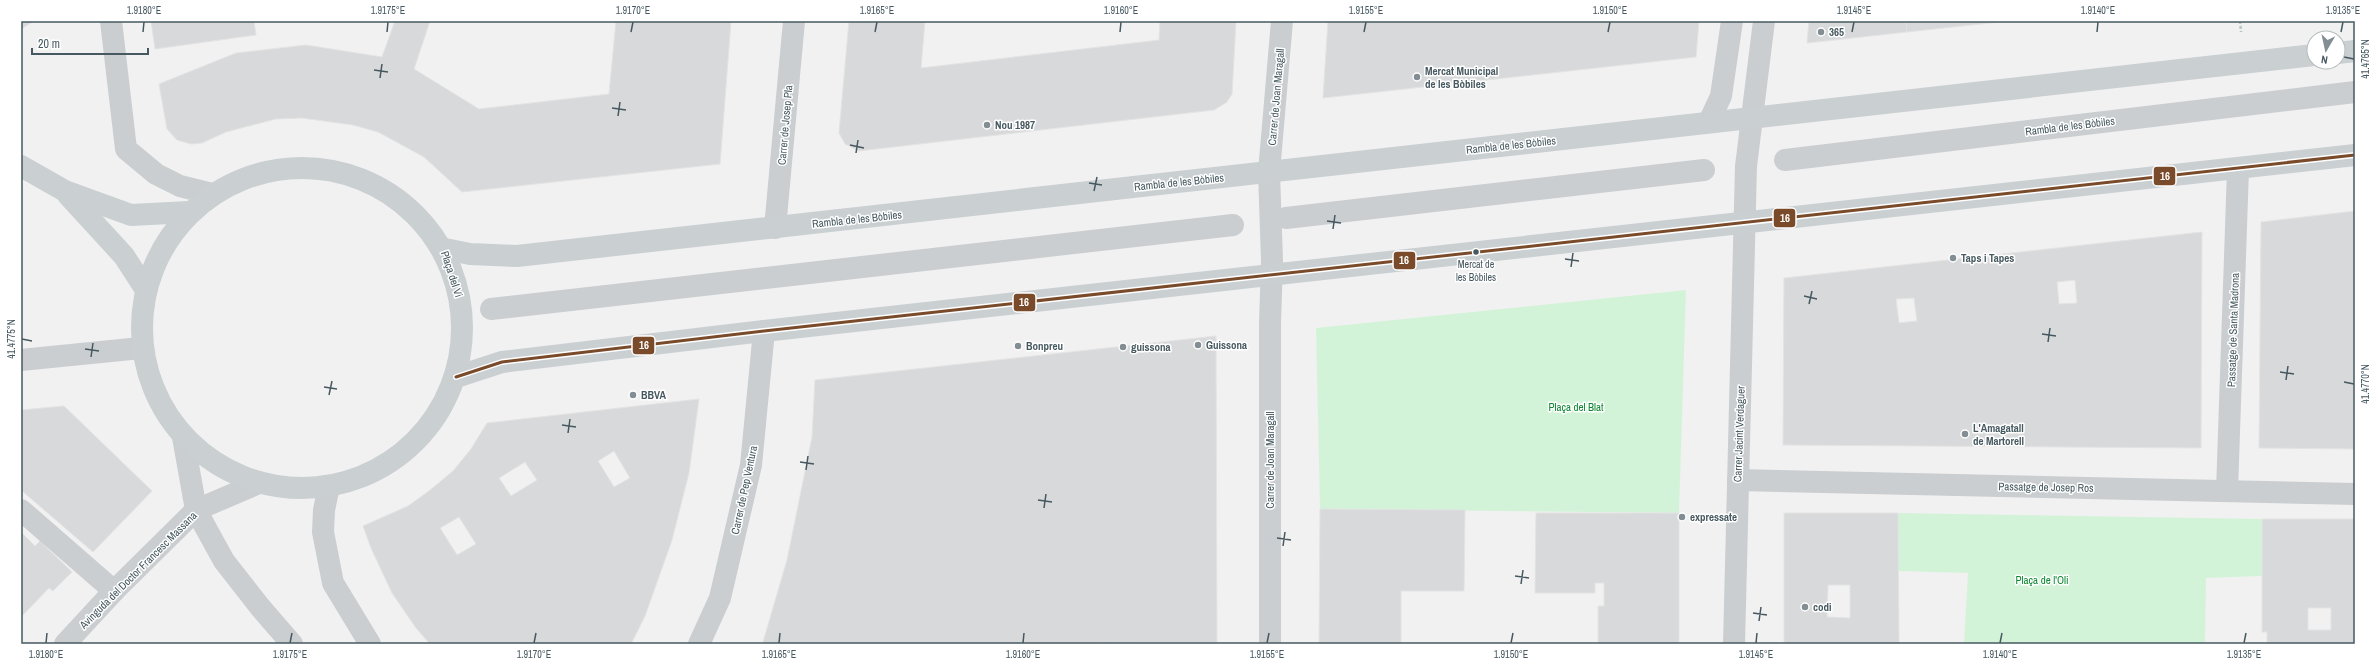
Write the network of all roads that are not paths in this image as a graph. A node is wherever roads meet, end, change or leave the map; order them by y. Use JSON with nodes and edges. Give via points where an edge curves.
{"nodes":[{"id":1,"x":111,"y":21,"type":"edge"},
{"id":2,"x":794,"y":21,"type":"edge"},
{"id":3,"x":1282,"y":21,"type":"edge"},
{"id":4,"x":1732,"y":21,"type":"edge"},
{"id":5,"x":1764,"y":21,"type":"edge"},
{"id":6,"x":2306,"y":56,"type":"edge"},
{"id":7,"x":2355,"y":92,"type":"edge"},
{"id":8,"x":1753,"y":116,"type":"junction"},
{"id":9,"x":1709,"y":122,"type":"junction"},
{"id":10,"x":2355,"y":155,"type":"edge"},
{"id":11,"x":1785,"y":160,"type":"dead end"},
{"id":12,"x":21,"y":166,"type":"edge"},
{"id":13,"x":2238,"y":169,"type":"junction"},
{"id":14,"x":1704,"y":170,"type":"dead end"},
{"id":15,"x":1269,"y":172,"type":"junction"},
{"id":16,"x":65,"y":191,"type":"junction"},
{"id":17,"x":212,"y":194,"type":"junction"},
{"id":18,"x":189,"y":212,"type":"junction"},
{"id":19,"x":1286,"y":218,"type":"dead end"},
{"id":20,"x":1744,"y":224,"type":"junction"},
{"id":21,"x":1233,"y":225,"type":"dead end"},
{"id":22,"x":775,"y":228,"type":"junction"},
{"id":23,"x":445,"y":249,"type":"junction"},
{"id":24,"x":1272,"y":275,"type":"junction"},
{"id":25,"x":146,"y":290,"type":"junction"},
{"id":26,"x":491,"y":309,"type":"dead end"},
{"id":27,"x":764,"y":331,"type":"junction"},
{"id":28,"x":141,"y":348,"type":"junction"},
{"id":29,"x":21,"y":360,"type":"edge"},
{"id":30,"x":456,"y":377,"type":"junction"},
{"id":31,"x":183,"y":437,"type":"junction"},
{"id":32,"x":1738,"y":480,"type":"junction"},
{"id":33,"x":259,"y":483,"type":"junction"},
{"id":34,"x":329,"y":486,"type":"junction"},
{"id":35,"x":2227,"y":491,"type":"junction"},
{"id":36,"x":2355,"y":494,"type":"edge"},
{"id":37,"x":21,"y":510,"type":"edge"},
{"id":38,"x":196,"y":510,"type":"junction"},
{"id":39,"x":114,"y":591,"type":"junction"},
{"id":40,"x":65,"y":644,"type":"edge"},
{"id":41,"x":292,"y":644,"type":"edge"},
{"id":42,"x":370,"y":644,"type":"edge"},
{"id":43,"x":699,"y":644,"type":"edge"},
{"id":44,"x":1270,"y":644,"type":"edge"},
{"id":45,"x":1734,"y":644,"type":"edge"}],
"edges":[{"from":1,"to":17,"type":"street","via":[[126,149],[156,174],[180,186]]},
{"from":2,"to":22,"type":"street","name":"Carrer de Josep Pla"},
{"from":3,"to":15,"type":"street","name":"Carrer de Joan Maragall"},
{"from":4,"to":9,"type":"street","via":[[1721,96]]},
{"from":5,"to":8,"type":"street"},
{"from":6,"to":8,"type":"main road","name":"Rambla de les Bòbiles"},
{"from":7,"to":11,"type":"street","name":"Rambla de les Bòbiles"},
{"from":8,"to":9,"type":"main road","name":"Rambla de les Bòbiles"},
{"from":8,"to":20,"type":"street","via":[[1746,166]]},
{"from":9,"to":15,"type":"main road","name":"Rambla de les Bòbiles"},
{"from":10,"to":13,"type":"main road"},
{"from":12,"to":16,"type":"main road"},
{"from":13,"to":20,"type":"main road"},
{"from":13,"to":35,"type":"street","name":"Passatge de Santa Madrona"},
{"from":14,"to":19,"type":"street"},
{"from":15,"to":22,"type":"main road","name":"Rambla de les Bòbiles"},
{"from":15,"to":24,"type":"street"},
{"from":16,"to":18,"type":"main road","via":[[131,215]]},
{"from":16,"to":25,"type":"main road","via":[[124,256]]},
{"from":17,"to":18,"type":"main road","name":"Plaça del Vi"},
{"from":17,"to":23,"type":"main road","name":"Plaça del Vi","via":[[245,179],[281,168],[332,172],[380,186],[419,216]]},
{"from":18,"to":25,"type":"main road","name":"Plaça del Vi","via":[[166,241],[153,265]]},
{"from":20,"to":24,"type":"main road"},
{"from":20,"to":32,"type":"street","name":"Carrer Jacint Verdaguer"},
{"from":21,"to":26,"type":"street"},
{"from":22,"to":23,"type":"main road","name":"Rambla de les Bòbiles","via":[[517,256],[470,254]]},
{"from":23,"to":30,"type":"main road","name":"Plaça del Vi","via":[[460,296],[464,336]]},
{"from":24,"to":27,"type":"main road"},
{"from":24,"to":44,"type":"street","name":"Carrer de Joan Maragall"},
{"from":25,"to":28,"type":"main road","name":"Plaça del Vi","via":[[141,311]]},
{"from":27,"to":30,"type":"main road","via":[[502,362]]},
{"from":27,"to":43,"type":"street","name":"Carrer de Pep Ventura","via":[[751,465],[720,598]]},
{"from":28,"to":29,"type":"street"},
{"from":28,"to":31,"type":"main road","name":"Plaça del Vi","via":[[152,389]]},
{"from":30,"to":34,"type":"main road","name":"Plaça del Vi","via":[[435,420],[403,454],[362,477]]},
{"from":31,"to":33,"type":"main road","name":"Plaça del Vi","via":[[213,461]]},
{"from":31,"to":38,"type":"street"},
{"from":32,"to":35,"type":"street","name":"Passatge de Josep Ros"},
{"from":32,"to":45,"type":"street","name":"Carrer Jacint Verdaguer"},
{"from":33,"to":34,"type":"main road","name":"Plaça del Vi","via":[[276,486]]},
{"from":33,"to":38,"type":"street","name":"Avinguda del Doctor Francesc Massana"},
{"from":34,"to":42,"type":"street","via":[[323,532],[333,582]]},
{"from":35,"to":36,"type":"street","name":"Passatge de Josep Ros"},
{"from":37,"to":39,"type":"street"},
{"from":38,"to":39,"type":"street","name":"Avinguda del Doctor Francesc Massana"},
{"from":38,"to":41,"type":"street","via":[[224,561]]},
{"from":39,"to":40,"type":"street","name":"Avinguda del Doctor Francesc Massana"}]}
